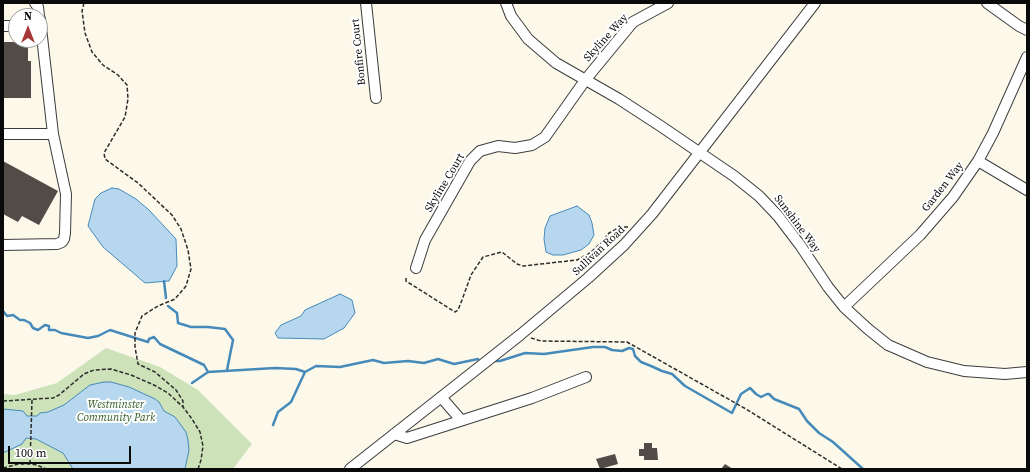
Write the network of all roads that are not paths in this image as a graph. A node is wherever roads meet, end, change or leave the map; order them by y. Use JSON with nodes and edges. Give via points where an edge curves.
{"nodes":[{"id":1,"x":366,"y":3,"type":"edge"},
{"id":2,"x":506,"y":3,"type":"edge"},
{"id":3,"x":668,"y":3,"type":"edge"},
{"id":4,"x":815,"y":3,"type":"edge"},
{"id":5,"x":987,"y":3,"type":"edge"},
{"id":6,"x":1027,"y":30,"type":"edge"},
{"id":7,"x":43,"y":48,"type":"edge"},
{"id":8,"x":1027,"y":57,"type":"edge"},
{"id":9,"x":586,"y":79,"type":"junction"},
{"id":10,"x":376,"y":98,"type":"dead end"},
{"id":11,"x":3,"y":134,"type":"edge"},
{"id":12,"x":54,"y":134,"type":"junction"},
{"id":13,"x":700,"y":152,"type":"junction"},
{"id":14,"x":978,"y":161,"type":"junction"},
{"id":15,"x":1027,"y":190,"type":"edge"},
{"id":16,"x":3,"y":245,"type":"edge"},
{"id":17,"x":416,"y":268,"type":"dead end"},
{"id":18,"x":844,"y":307,"type":"junction"},
{"id":19,"x":1027,"y":372,"type":"edge"},
{"id":20,"x":586,"y":377,"type":"dead end"},
{"id":21,"x":441,"y":397,"type":"junction"},
{"id":22,"x":461,"y":420,"type":"junction"},
{"id":23,"x":394,"y":434,"type":"junction"},
{"id":24,"x":350,"y":469,"type":"edge"}],
"edges":[{"from":1,"to":10,"type":"street","name":"Bonfire Court"},
{"from":2,"to":9,"type":"street","name":"Sunshine Way","via":[[511,16],[528,39],[556,63]]},
{"from":3,"to":9,"type":"street","name":"Skyline Way","via":[[634,22]]},
{"from":4,"to":13,"type":"street","name":"Sullivan Road"},
{"from":5,"to":6,"type":"street"},
{"from":7,"to":12,"type":"street"},
{"from":8,"to":14,"type":"street","name":"Garden Way"},
{"from":9,"to":13,"type":"street","name":"Sunshine Way"},
{"from":9,"to":17,"type":"street","name":"Skyline Court","via":[[545,137],[532,145],[515,148],[498,146],[480,151],[470,161],[425,240]]},
{"from":11,"to":12,"type":"street"},
{"from":12,"to":16,"type":"street","via":[[66,194],[64,239],[57,244]]},
{"from":13,"to":18,"type":"street","name":"Sunshine Way","via":[[759,196],[800,245]]},
{"from":13,"to":21,"type":"street","name":"Sullivan Road","via":[[635,233],[609,260]]},
{"from":14,"to":15,"type":"street"},
{"from":14,"to":18,"type":"street","name":"Garden Way","via":[[936,218]]},
{"from":18,"to":19,"type":"street","name":"Sunshine Way","via":[[888,345],[927,362],[964,371]]},
{"from":20,"to":22,"type":"street","via":[[532,398]]},
{"from":21,"to":22,"type":"street"},
{"from":21,"to":23,"type":"street","name":"Sullivan Road"},
{"from":22,"to":23,"type":"street","via":[[407,438]]},
{"from":23,"to":24,"type":"street","name":"Sullivan Road"}]}
